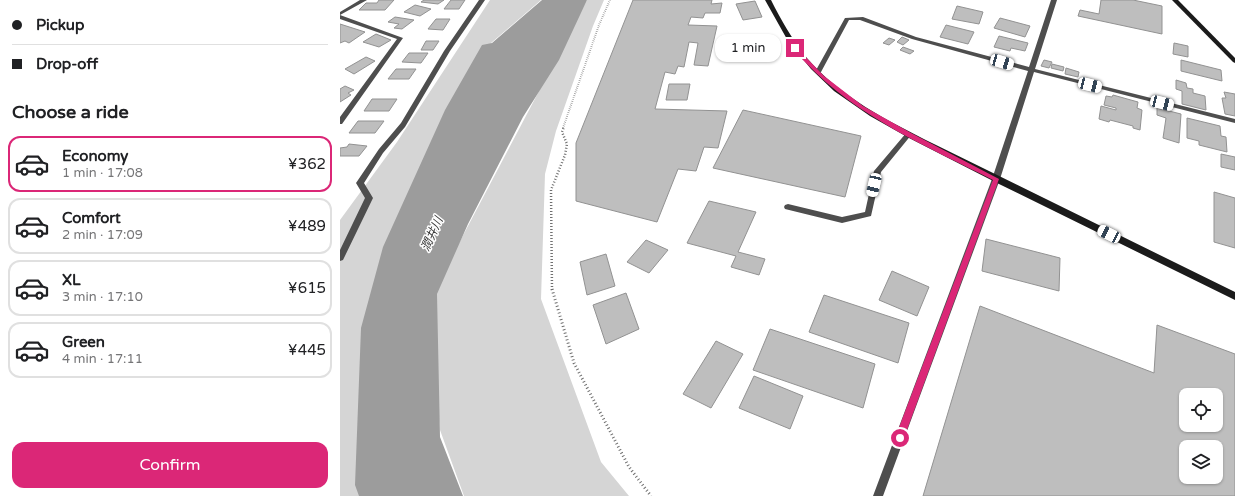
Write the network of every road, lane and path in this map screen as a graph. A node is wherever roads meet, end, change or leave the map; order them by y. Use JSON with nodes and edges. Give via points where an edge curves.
{"nodes":[{"id":1,"x":364,"y":0,"type":"edge"},
{"id":2,"x":482,"y":0,"type":"edge"},
{"id":3,"x":610,"y":0,"type":"edge"},
{"id":4,"x":768,"y":0,"type":"edge"},
{"id":5,"x":1054,"y":0,"type":"edge"},
{"id":6,"x":1175,"y":0,"type":"edge"},
{"id":7,"x":340,"y":14,"type":"edge"},
{"id":8,"x":340,"y":17,"type":"edge"},
{"id":9,"x":1235,"y":61,"type":"edge"},
{"id":10,"x":1032,"y":70,"type":"junction"},
{"id":11,"x":818,"y":72,"type":"junction"},
{"id":12,"x":340,"y":122,"type":"edge"},
{"id":13,"x":1235,"y":122,"type":"edge"},
{"id":14,"x":909,"y":134,"type":"junction"},
{"id":15,"x":996,"y":179,"type":"junction"},
{"id":16,"x":788,"y":207,"type":"dead end"},
{"id":17,"x":340,"y":258,"type":"edge"},
{"id":18,"x":1235,"y":296,"type":"edge"},
{"id":19,"x":651,"y":496,"type":"edge"},
{"id":20,"x":878,"y":496,"type":"edge"}],
"edges":[{"from":1,"to":7,"type":"street"},
{"from":2,"to":17,"type":"street","via":[[403,125],[360,183],[369,198]]},
{"from":3,"to":19,"type":"path","via":[[562,132],[567,144],[565,155],[551,190],[551,285],[574,363],[629,468]]},
{"from":4,"to":11,"type":"street","via":[[795,48]]},
{"from":5,"to":10,"type":"street"},
{"from":6,"to":9,"type":"street"},
{"from":8,"to":12,"type":"street","via":[[400,38]]},
{"from":10,"to":11,"type":"street","via":[[914,38],[861,18],[847,19]]},
{"from":10,"to":13,"type":"street"},
{"from":10,"to":15,"type":"street"},
{"from":11,"to":14,"type":"street","via":[[862,107]]},
{"from":14,"to":15,"type":"street"},
{"from":14,"to":16,"type":"street","via":[[878,171],[868,214],[842,220]]},
{"from":15,"to":18,"type":"street"},
{"from":15,"to":20,"type":"street"}]}
